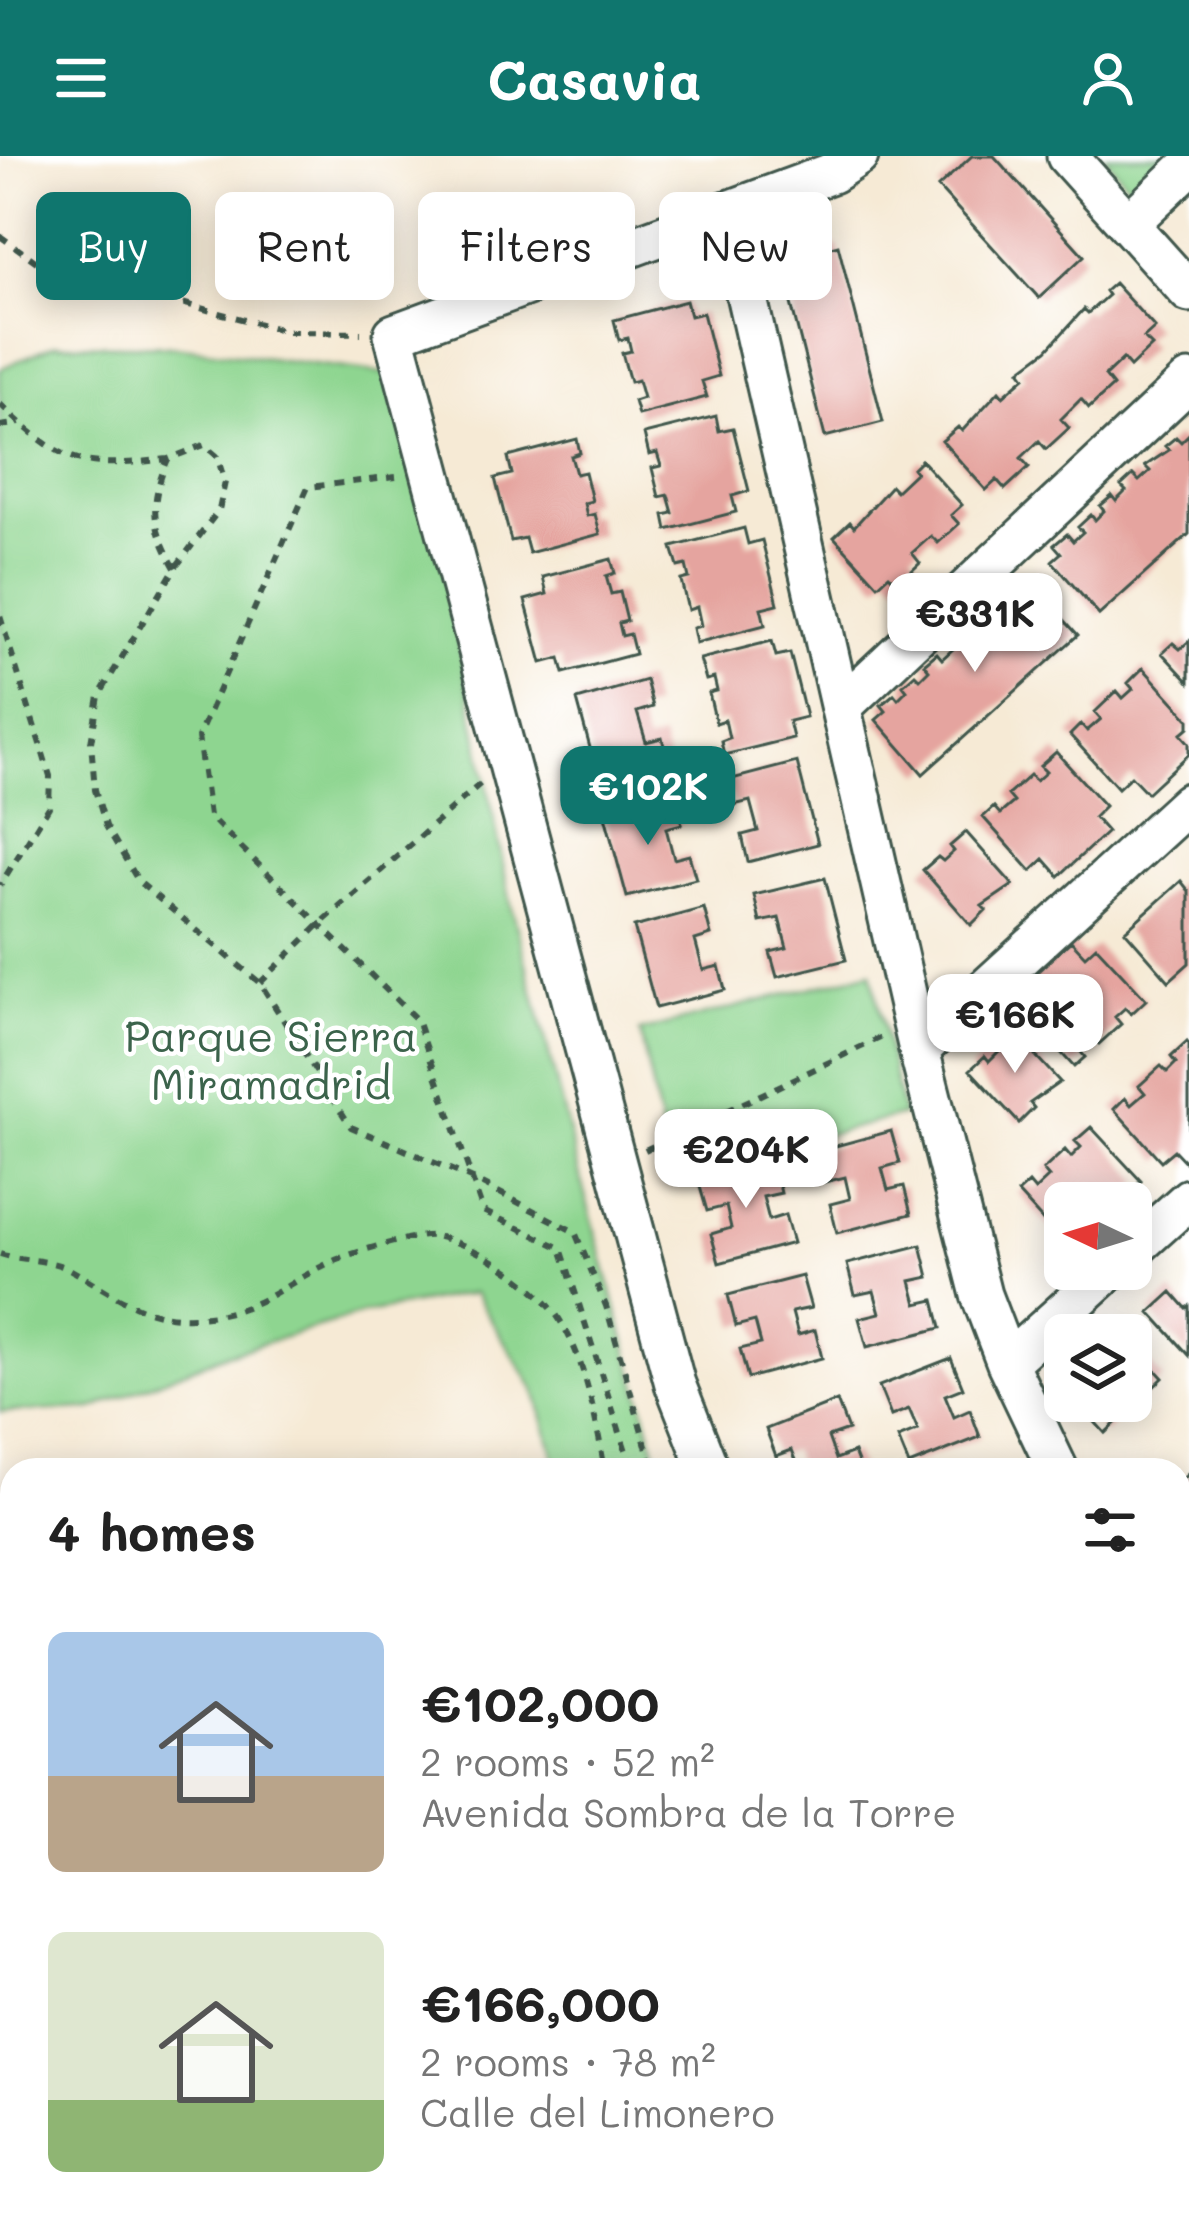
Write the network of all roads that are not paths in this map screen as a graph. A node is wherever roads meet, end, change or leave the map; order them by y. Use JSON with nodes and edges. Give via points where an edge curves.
{"nodes":[{"id":1,"x":858,"y":156,"type":"edge"},
{"id":2,"x":1067,"y":156,"type":"edge"},
{"id":3,"x":1189,"y":166,"type":"edge"},
{"id":4,"x":778,"y":192,"type":"edge"},
{"id":5,"x":1128,"y":224,"type":"junction"},
{"id":6,"x":659,"y":236,"type":"edge"},
{"id":7,"x":1189,"y":292,"type":"edge"},
{"id":8,"x":747,"y":300,"type":"edge"},
{"id":9,"x":1189,"y":381,"type":"edge"},
{"id":10,"x":841,"y":707,"type":"junction"},
{"id":11,"x":1189,"y":803,"type":"edge"},
{"id":12,"x":915,"y":1036,"type":"junction"},
{"id":13,"x":1189,"y":1198,"type":"edge"},
{"id":14,"x":1152,"y":1232,"type":"edge"},
{"id":15,"x":1089,"y":1290,"type":"edge"},
{"id":16,"x":1007,"y":1363,"type":"junction"},
{"id":17,"x":704,"y":1458,"type":"edge"},
{"id":18,"x":1052,"y":1458,"type":"edge"}],
"edges":[{"from":1,"to":4,"type":"street"},
{"from":2,"to":5,"type":"street"},
{"from":3,"to":5,"type":"street"},
{"from":5,"to":7,"type":"street"},
{"from":6,"to":17,"type":"street","via":[[394,334],[675,1384]]},
{"from":8,"to":10,"type":"street"},
{"from":9,"to":10,"type":"street"},
{"from":10,"to":12,"type":"street"},
{"from":11,"to":12,"type":"street"},
{"from":12,"to":16,"type":"street","via":[[981,1295]]},
{"from":13,"to":14,"type":"street"},
{"from":15,"to":16,"type":"street"},
{"from":16,"to":18,"type":"street"}]}
